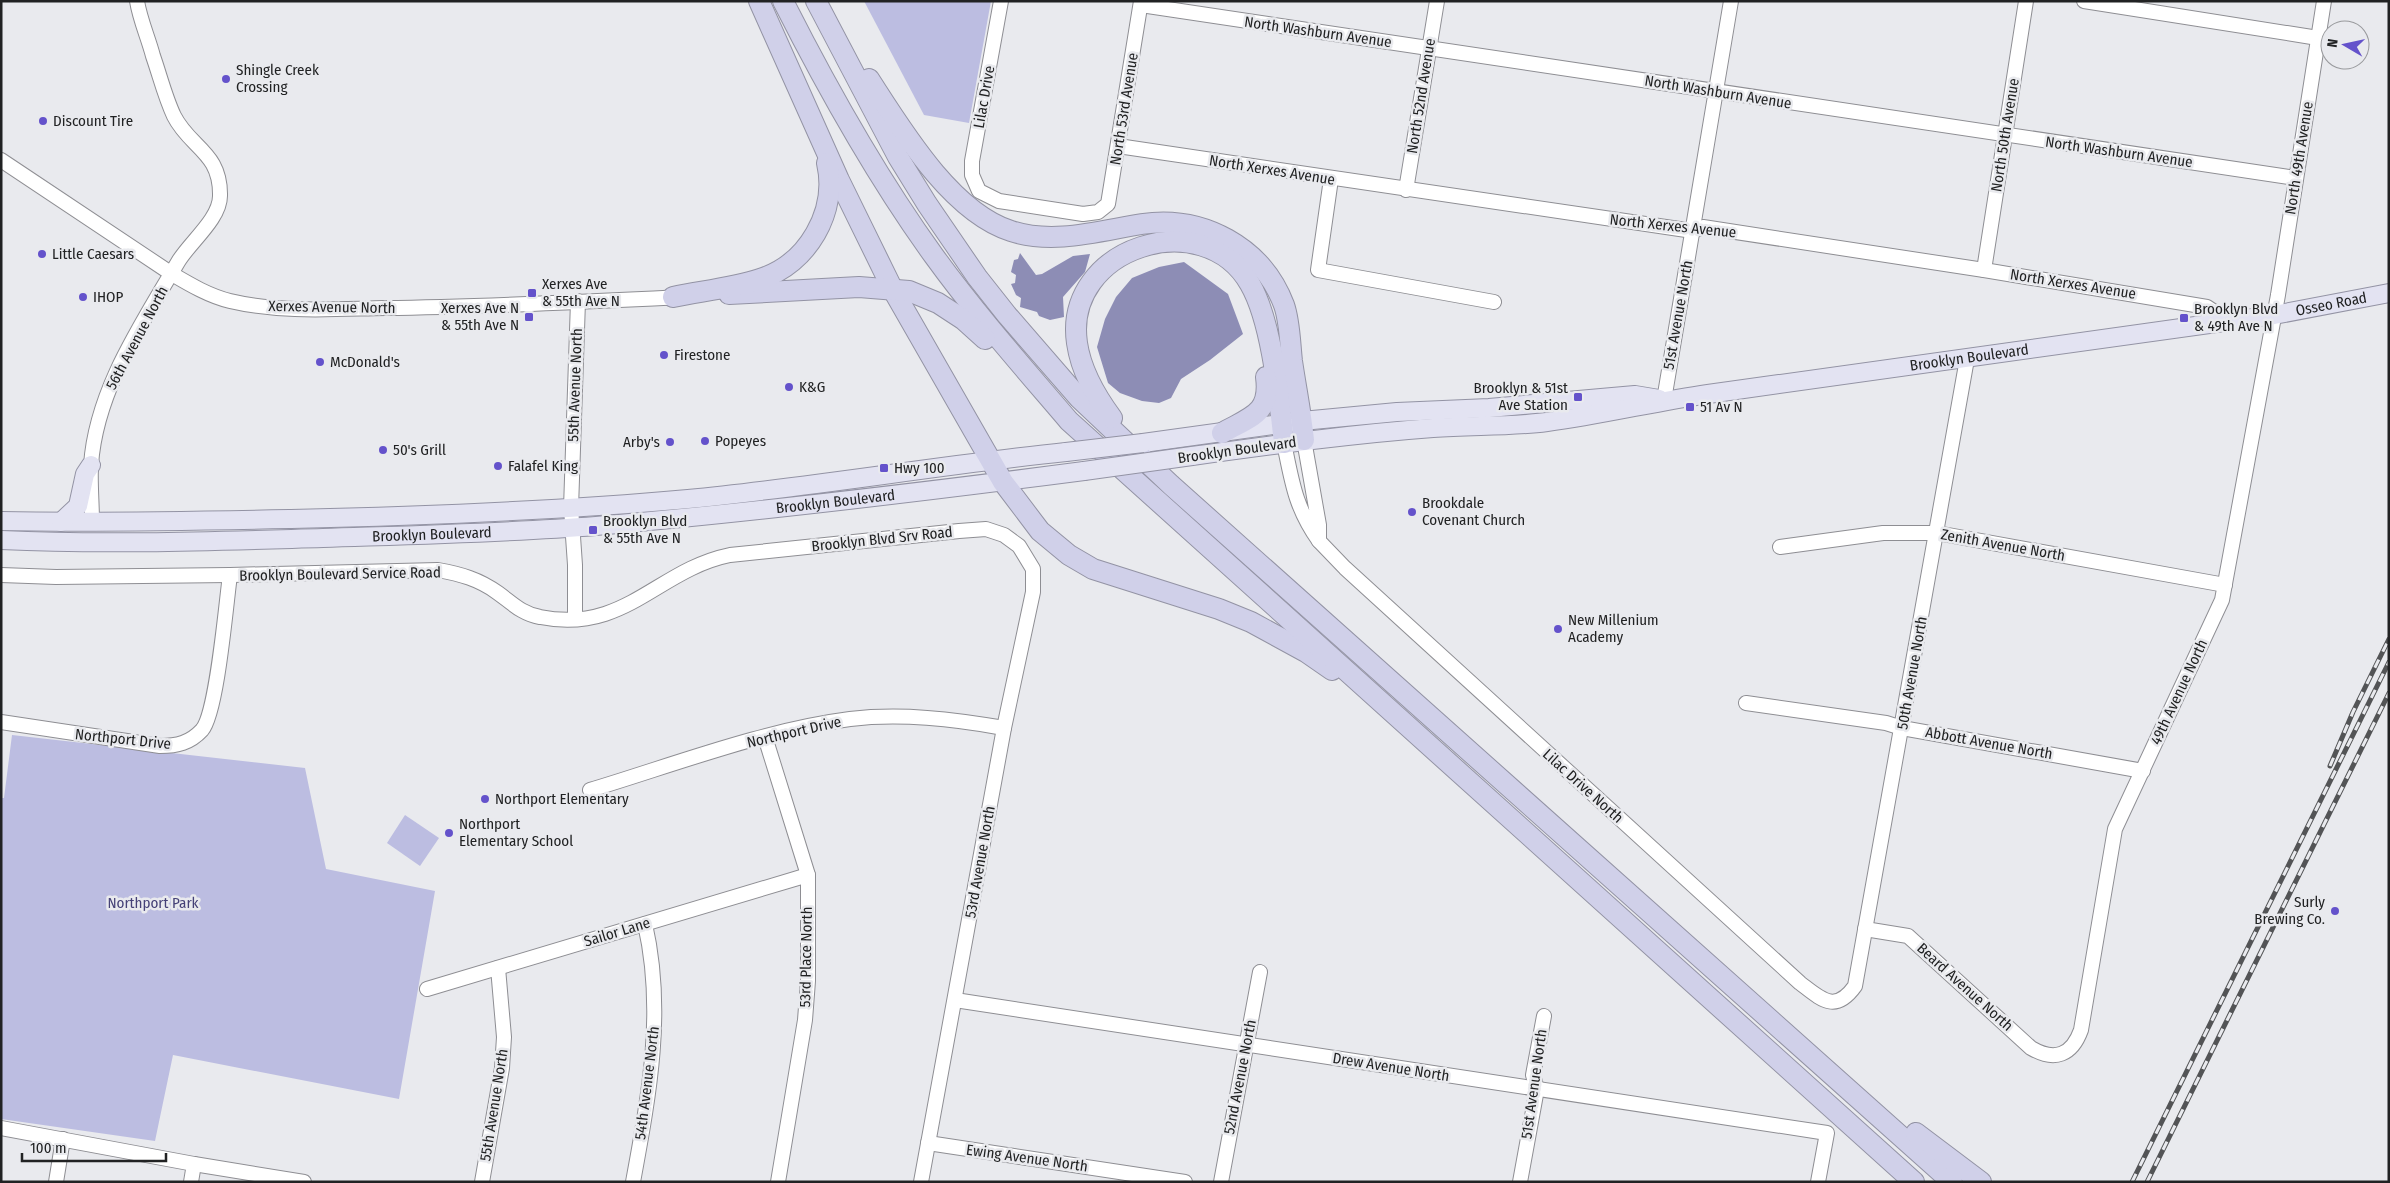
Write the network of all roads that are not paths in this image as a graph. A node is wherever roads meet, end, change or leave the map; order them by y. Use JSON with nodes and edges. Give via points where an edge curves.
{"nodes":[{"id":1,"x":137,"y":1,"type":"edge"},
{"id":2,"x":759,"y":1,"type":"edge"},
{"id":3,"x":783,"y":1,"type":"edge"},
{"id":4,"x":818,"y":1,"type":"edge"},
{"id":5,"x":1001,"y":1,"type":"edge"},
{"id":6,"x":1437,"y":1,"type":"edge"},
{"id":7,"x":1731,"y":1,"type":"edge"},
{"id":8,"x":2026,"y":1,"type":"edge"},
{"id":9,"x":2084,"y":1,"type":"edge"},
{"id":10,"x":2324,"y":1,"type":"edge"},
{"id":11,"x":1141,"y":3,"type":"edge"},
{"id":12,"x":2318,"y":38,"type":"junction"},
{"id":13,"x":1429,"y":48,"type":"junction"},
{"id":14,"x":1716,"y":91,"type":"junction"},
{"id":15,"x":2005,"y":135,"type":"junction"},
{"id":16,"x":823,"y":146,"type":"junction"},
{"id":17,"x":1118,"y":146,"type":"junction"},
{"id":18,"x":1,"y":160,"type":"edge"},
{"id":19,"x":2296,"y":178,"type":"junction"},
{"id":20,"x":1331,"y":179,"type":"junction"},
{"id":21,"x":1406,"y":190,"type":"junction"},
{"id":22,"x":1098,"y":212,"type":"joint"},
{"id":23,"x":1693,"y":231,"type":"junction"},
{"id":24,"x":1984,"y":270,"type":"junction"},
{"id":25,"x":172,"y":274,"type":"junction"},
{"id":26,"x":893,"y":290,"type":"junction"},
{"id":27,"x":729,"y":294,"type":"joint"},
{"id":28,"x":2389,"y":294,"type":"edge"},
{"id":29,"x":673,"y":297,"type":"junction"},
{"id":30,"x":1258,"y":300,"type":"junction"},
{"id":31,"x":578,"y":301,"type":"junction"},
{"id":32,"x":1494,"y":302,"type":"dead end"},
{"id":33,"x":2274,"y":316,"type":"junction"},
{"id":34,"x":2215,"y":323,"type":"junction"},
{"id":35,"x":1967,"y":359,"type":"junction"},
{"id":36,"x":1664,"y":400,"type":"junction"},
{"id":37,"x":1069,"y":420,"type":"junction"},
{"id":38,"x":1303,"y":430,"type":"junction"},
{"id":39,"x":1222,"y":432,"type":"junction"},
{"id":40,"x":1283,"y":433,"type":"junction"},
{"id":41,"x":991,"y":460,"type":"junction"},
{"id":42,"x":91,"y":465,"type":"junction"},
{"id":43,"x":1003,"y":482,"type":"junction"},
{"id":44,"x":1171,"y":484,"type":"junction"},
{"id":45,"x":571,"y":508,"type":"junction"},
{"id":46,"x":1,"y":520,"type":"edge"},
{"id":47,"x":61,"y":522,"type":"junction"},
{"id":48,"x":92,"y":522,"type":"junction"},
{"id":49,"x":572,"y":527,"type":"junction"},
{"id":50,"x":1937,"y":533,"type":"junction"},
{"id":51,"x":1,"y":540,"type":"edge"},
{"id":52,"x":25,"y":541,"type":"junction"},
{"id":53,"x":1319,"y":541,"type":"junction"},
{"id":54,"x":1019,"y":546,"type":"joint"},
{"id":55,"x":1780,"y":547,"type":"dead end"},
{"id":56,"x":741,"y":554,"type":"joint"},
{"id":57,"x":1,"y":575,"type":"edge"},
{"id":58,"x":230,"y":575,"type":"junction"},
{"id":59,"x":2225,"y":585,"type":"junction"},
{"id":60,"x":575,"y":619,"type":"junction"},
{"id":61,"x":1746,"y":703,"type":"dead end"},
{"id":62,"x":1,"y":722,"type":"edge"},
{"id":63,"x":1404,"y":722,"type":"junction"},
{"id":64,"x":1004,"y":728,"type":"junction"},
{"id":65,"x":1902,"y":728,"type":"junction"},
{"id":66,"x":765,"y":737,"type":"junction"},
{"id":67,"x":2143,"y":770,"type":"junction"},
{"id":68,"x":590,"y":790,"type":"dead end"},
{"id":69,"x":808,"y":875,"type":"junction"},
{"id":70,"x":645,"y":924,"type":"junction"},
{"id":71,"x":1866,"y":929,"type":"junction"},
{"id":72,"x":498,"y":968,"type":"junction"},
{"id":73,"x":1260,"y":972,"type":"dead end"},
{"id":74,"x":1855,"y":986,"type":"joint"},
{"id":75,"x":427,"y":989,"type":"dead end"},
{"id":76,"x":955,"y":1000,"type":"junction"},
{"id":77,"x":1544,"y":1016,"type":"dead end"},
{"id":78,"x":1246,"y":1045,"type":"junction"},
{"id":79,"x":1807,"y":1051,"type":"junction"},
{"id":80,"x":2059,"y":1055,"type":"joint"},
{"id":81,"x":1537,"y":1089,"type":"junction"},
{"id":82,"x":1,"y":1128,"type":"edge"},
{"id":83,"x":63,"y":1139,"type":"junction"},
{"id":84,"x":928,"y":1143,"type":"junction"},
{"id":85,"x":1882,"y":1153,"type":"junction"},
{"id":86,"x":194,"y":1164,"type":"junction"},
{"id":87,"x":56,"y":1182,"type":"edge"},
{"id":88,"x":191,"y":1182,"type":"edge"},
{"id":89,"x":304,"y":1182,"type":"edge"},
{"id":90,"x":482,"y":1182,"type":"edge"},
{"id":91,"x":633,"y":1182,"type":"edge"},
{"id":92,"x":778,"y":1182,"type":"edge"},
{"id":93,"x":921,"y":1182,"type":"edge"},
{"id":94,"x":1185,"y":1182,"type":"edge"},
{"id":95,"x":1220,"y":1182,"type":"edge"},
{"id":96,"x":1520,"y":1182,"type":"edge"},
{"id":97,"x":1818,"y":1182,"type":"edge"},
{"id":98,"x":1900,"y":1182,"type":"edge"},
{"id":99,"x":1914,"y":1182,"type":"edge"},
{"id":100,"x":1952,"y":1182,"type":"edge"},
{"id":101,"x":1981,"y":1182,"type":"edge"}],
"edges":[{"from":1,"to":25,"type":"street","via":[[174,116],[208,155],[218,175],[220,198],[213,216]]},
{"from":2,"to":16,"type":"highway"},
{"from":3,"to":37,"type":"highway","via":[[841,111],[912,225],[979,315]]},
{"from":4,"to":38,"type":"highway","via":[[914,147],[959,197],[992,222],[1031,237],[1049,238],[1144,224],[1177,223],[1220,235],[1250,254],[1273,282],[1285,307]]},
{"from":4,"to":44,"type":"highway","via":[[898,157],[977,277],[1079,398]]},
{"from":5,"to":22,"type":"street","name":"Lilac Drive","via":[[972,176],[979,191],[999,201],[1083,214]]},
{"from":6,"to":13,"type":"street","name":"North 52nd Avenue"},
{"from":7,"to":14,"type":"street","name":"51st Avenue North"},
{"from":8,"to":15,"type":"street","name":"North 50th Avenue"},
{"from":9,"to":12,"type":"street"},
{"from":10,"to":12,"type":"street","name":"North 49th Avenue"},
{"from":11,"to":13,"type":"street","name":"North Washburn Avenue"},
{"from":11,"to":17,"type":"street","name":"North 53rd Avenue"},
{"from":12,"to":19,"type":"street","name":"North 49th Avenue"},
{"from":13,"to":14,"type":"street","name":"North Washburn Avenue"},
{"from":13,"to":21,"type":"street","name":"North 52nd Avenue"},
{"from":14,"to":15,"type":"street","name":"North Washburn Avenue"},
{"from":14,"to":23,"type":"street","name":"51st Avenue North"},
{"from":15,"to":19,"type":"street","name":"North Washburn Avenue"},
{"from":15,"to":24,"type":"street","name":"North 50th Avenue"},
{"from":16,"to":26,"type":"highway"},
{"from":16,"to":29,"type":"highway","via":[[829,176],[825,212],[817,234],[798,257],[761,279]]},
{"from":17,"to":20,"type":"street","name":"North Xerxes Avenue"},
{"from":17,"to":22,"type":"street","name":"North 53rd Avenue","via":[[1108,204]]},
{"from":18,"to":25,"type":"street","name":"Xerxes Avenue North"},
{"from":19,"to":33,"type":"street","name":"North 49th Avenue"},
{"from":20,"to":21,"type":"street","name":"North Xerxes Avenue"},
{"from":20,"to":32,"type":"street","via":[[1318,270]]},
{"from":21,"to":23,"type":"street","name":"North Xerxes Avenue"},
{"from":23,"to":24,"type":"street","name":"North Xerxes Avenue","via":[[1703,227]]},
{"from":23,"to":36,"type":"street","name":"51st Avenue North"},
{"from":24,"to":34,"type":"street","name":"North Xerxes Avenue","via":[[2207,307],[2213,311]]},
{"from":25,"to":31,"type":"street","name":"Xerxes Avenue North","via":[[228,301],[277,309],[448,308]]},
{"from":25,"to":42,"type":"street","name":"56th Avenue North","via":[[111,383],[96,433]]},
{"from":26,"to":27,"type":"highway","via":[[859,287]]},
{"from":26,"to":37,"type":"highway","via":[[923,295],[964,320]]},
{"from":26,"to":41,"type":"highway"},
{"from":27,"to":29,"type":"street","name":"Xerxes Avenue North"},
{"from":28,"to":33,"type":"main road","name":"Osseo Road"},
{"from":29,"to":31,"type":"street","name":"Xerxes Avenue North"},
{"from":30,"to":39,"type":"highway","via":[[1267,400],[1254,415]]},
{"from":30,"to":40,"type":"highway","via":[[1269,343]]},
{"from":30,"to":44,"type":"highway","via":[[1243,273],[1217,252],[1191,244],[1169,242],[1146,245],[1117,257],[1097,276],[1084,295],[1076,342],[1088,381],[1114,420]]},
{"from":31,"to":45,"type":"street","name":"55th Avenue North"},
{"from":33,"to":34,"type":"main road","name":"Brooklyn Boulevard"},
{"from":33,"to":59,"type":"street","name":"49th Avenue North"},
{"from":34,"to":35,"type":"main road","name":"Brooklyn Boulevard"},
{"from":35,"to":36,"type":"main road","name":"Brooklyn Boulevard"},
{"from":35,"to":50,"type":"street","name":"50th Avenue North"},
{"from":36,"to":38,"type":"main road","name":"Brooklyn Boulevard","via":[[1634,409],[1489,427]]},
{"from":37,"to":63,"type":"highway"},
{"from":38,"to":40,"type":"main road","name":"Brooklyn Boulevard"},
{"from":38,"to":53,"type":"street"},
{"from":39,"to":40,"type":"main road","name":"Brooklyn Boulevard"},
{"from":39,"to":41,"type":"main road","name":"Brooklyn Boulevard","bridge":true},
{"from":40,"to":43,"type":"main road","name":"Brooklyn Boulevard","bridge":true,"via":[[1192,456]]},
{"from":40,"to":53,"type":"street","name":"Lilac Drive North","via":[[1293,492],[1306,523]]},
{"from":41,"to":43,"type":"highway"},
{"from":41,"to":45,"type":"main road","name":"Brooklyn Boulevard","via":[[786,489]]},
{"from":42,"to":47,"type":"main road","via":[[85,474],[78,506]]},
{"from":42,"to":48,"type":"street","name":"56th Avenue North"},
{"from":43,"to":49,"type":"main road","name":"Brooklyn Boulevard","via":[[775,510]]},
{"from":43,"to":63,"type":"highway","via":[[1040,531],[1081,563],[1252,622],[1313,656]]},
{"from":44,"to":79,"type":"highway"},
{"from":45,"to":48,"type":"main road","name":"Brooklyn Boulevard","via":[[353,518]]},
{"from":45,"to":49,"type":"street","name":"55th Avenue North"},
{"from":46,"to":47,"type":"main road","name":"Brooklyn Boulevard"},
{"from":47,"to":48,"type":"main road","name":"Brooklyn Boulevard"},
{"from":48,"to":52,"type":"main road","via":[[80,534]]},
{"from":49,"to":52,"type":"main road","name":"Brooklyn Boulevard","via":[[285,539],[105,543]]},
{"from":49,"to":60,"type":"street","name":"55th Avenue North"},
{"from":50,"to":55,"type":"street","name":"Zenith Avenue North","via":[[1882,533]]},
{"from":50,"to":59,"type":"street","name":"Zenith Avenue North"},
{"from":50,"to":65,"type":"street","name":"50th Avenue North"},
{"from":51,"to":52,"type":"main road","name":"Brooklyn Boulevard"},
{"from":53,"to":74,"type":"street","name":"Lilac Drive North","via":[[1800,984],[1826,1002],[1837,1002],[1847,997]]},
{"from":54,"to":56,"type":"street","name":"Brooklyn Blvd Srv Road","via":[[1004,534],[986,529]]},
{"from":54,"to":64,"type":"street","name":"53rd Avenue North","via":[[1033,569],[1033,592]]},
{"from":56,"to":60,"type":"street","name":"Brooklyn Boulevard Service Road","via":[[712,558],[698,564],[615,612]]},
{"from":57,"to":58,"type":"street","name":"Brooklyn Boulevard Service Road"},
{"from":58,"to":60,"type":"street","name":"Brooklyn Boulevard Service Road","via":[[438,570],[470,576],[530,615]]},
{"from":58,"to":62,"type":"street","name":"Northport Drive","via":[[212,706],[203,729],[194,737],[184,743],[160,746]]},
{"from":59,"to":67,"type":"street","name":"49th Avenue North","via":[[2222,600]]},
{"from":61,"to":65,"type":"street","name":"Abbott Avenue North"},
{"from":63,"to":85,"type":"highway"},
{"from":64,"to":66,"type":"street","name":"Northport Drive","via":[[938,718],[894,716],[842,720]]},
{"from":64,"to":76,"type":"street","name":"53rd Avenue North"},
{"from":65,"to":67,"type":"street","name":"Abbott Avenue North"},
{"from":65,"to":71,"type":"street","name":"50th Avenue North"},
{"from":66,"to":68,"type":"street","name":"Northport Drive"},
{"from":66,"to":69,"type":"street","name":"53rd Place North"},
{"from":67,"to":80,"type":"street","name":"49th Avenue North","via":[[2115,829],[2081,1030],[2070,1050]]},
{"from":69,"to":70,"type":"street","name":"Sailor Lane"},
{"from":69,"to":92,"type":"street","name":"53rd Place North","via":[[808,982]]},
{"from":70,"to":72,"type":"street","name":"Sailor Lane"},
{"from":70,"to":91,"type":"street","name":"54th Avenue North","via":[[651,950],[656,1021],[649,1093]]},
{"from":71,"to":74,"type":"street","name":"50th Avenue North"},
{"from":71,"to":80,"type":"street","name":"Beard Avenue North","via":[[1908,936],[2031,1048],[2039,1053]]},
{"from":72,"to":75,"type":"street","name":"Sailor Lane"},
{"from":72,"to":90,"type":"street","name":"55th Avenue North","via":[[503,1006],[502,1068]]},
{"from":73,"to":78,"type":"street","name":"52nd Avenue North"},
{"from":76,"to":78,"type":"street","name":"Drew Avenue North"},
{"from":76,"to":84,"type":"street","name":"53rd Avenue North"},
{"from":77,"to":81,"type":"street","name":"51st Avenue North","via":[[1533,1075]]},
{"from":78,"to":81,"type":"street","name":"Drew Avenue North"},
{"from":78,"to":95,"type":"street","name":"52nd Avenue North"},
{"from":79,"to":100,"type":"highway"},
{"from":79,"to":101,"type":"highway"},
{"from":81,"to":96,"type":"street","name":"51st Avenue North"},
{"from":81,"to":97,"type":"street","name":"Drew Avenue North","via":[[1827,1133]]},
{"from":82,"to":83,"type":"street"},
{"from":83,"to":86,"type":"street"},
{"from":83,"to":87,"type":"street"},
{"from":84,"to":93,"type":"street","name":"53rd Avenue North"},
{"from":84,"to":94,"type":"street","name":"Ewing Avenue North"},
{"from":85,"to":98,"type":"highway"},
{"from":85,"to":99,"type":"highway"},
{"from":86,"to":88,"type":"street"},
{"from":86,"to":89,"type":"street"}]}
